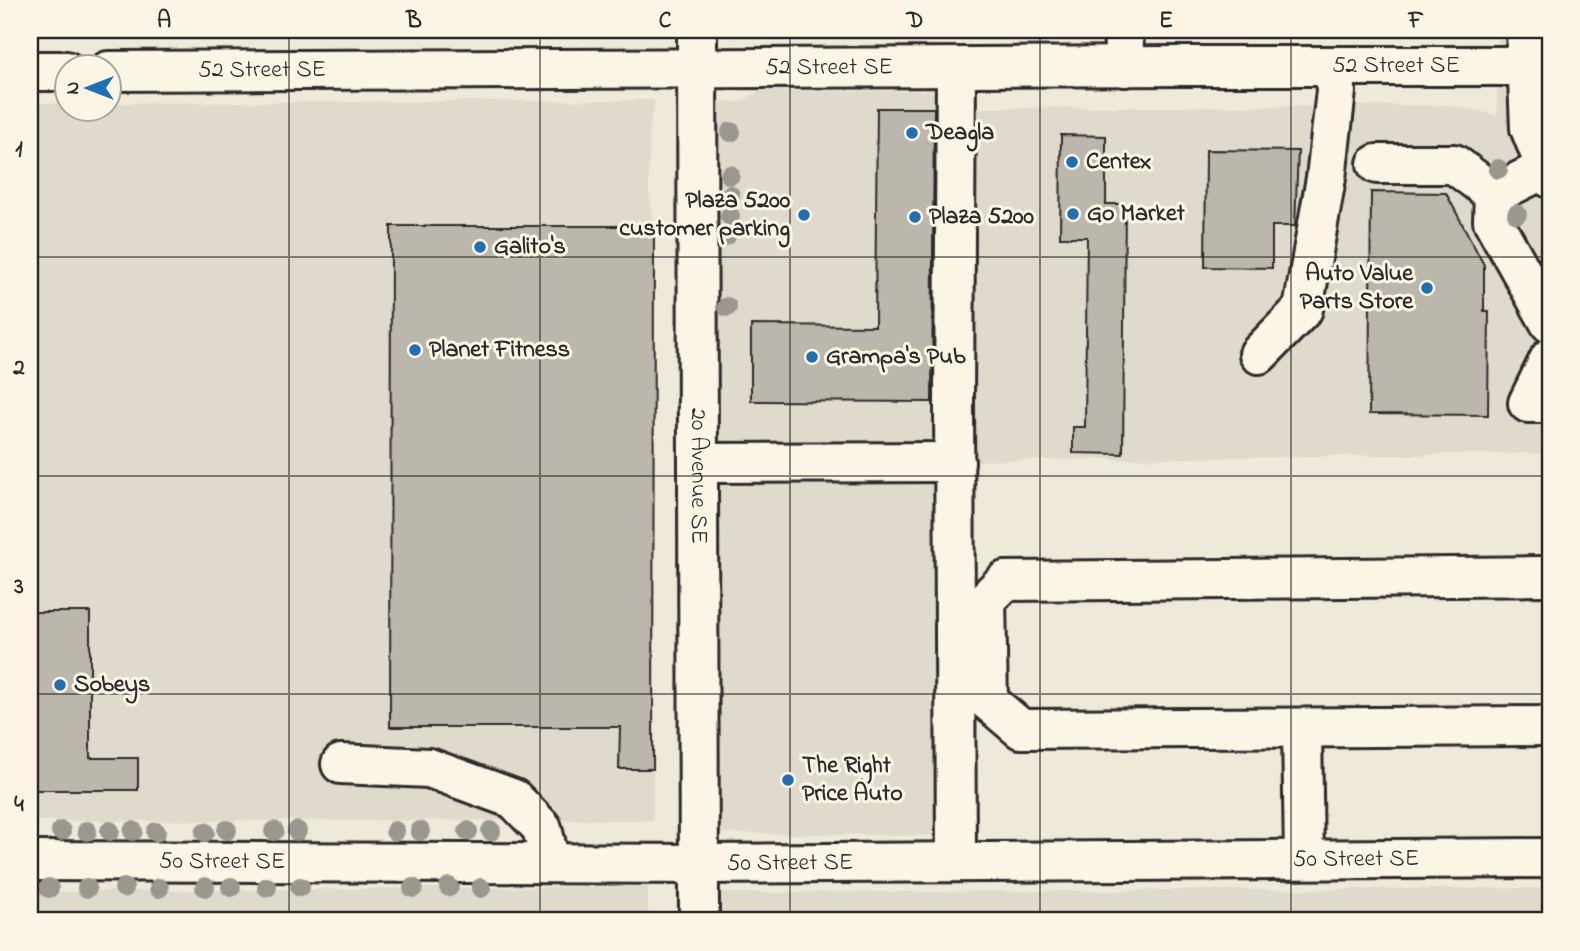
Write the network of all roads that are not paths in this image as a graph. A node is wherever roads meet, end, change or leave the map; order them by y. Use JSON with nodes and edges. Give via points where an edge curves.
{"nodes":[{"id":1,"x":697,"y":30,"type":"edge"},
{"id":2,"x":1124,"y":30,"type":"edge"},
{"id":3,"x":1534,"y":54,"type":"edge"},
{"id":4,"x":1334,"y":66,"type":"junction"},
{"id":5,"x":1125,"y":67,"type":"junction"},
{"id":6,"x":698,"y":68,"type":"junction"},
{"id":7,"x":956,"y":68,"type":"junction"},
{"id":8,"x":30,"y":71,"type":"edge"},
{"id":9,"x":52,"y":71,"type":"edge"},
{"id":10,"x":122,"y":71,"type":"edge"},
{"id":11,"x":1377,"y":164,"type":"dead end"},
{"id":12,"x":1548,"y":173,"type":"edge"},
{"id":13,"x":1494,"y":194,"type":"junction"},
{"id":14,"x":1550,"y":323,"type":"edge"},
{"id":15,"x":1259,"y":354,"type":"dead end"},
{"id":16,"x":1550,"y":358,"type":"edge"},
{"id":17,"x":1550,"y":404,"type":"edge"},
{"id":18,"x":955,"y":462,"type":"junction"},
{"id":19,"x":698,"y":463,"type":"junction"},
{"id":20,"x":1550,"y":576,"type":"edge"},
{"id":21,"x":1550,"y":726,"type":"edge"},
{"id":22,"x":1302,"y":728,"type":"junction"},
{"id":23,"x":341,"y":764,"type":"dead end"},
{"id":24,"x":1550,"y":858,"type":"edge"},
{"id":25,"x":1304,"y":859,"type":"junction"},
{"id":26,"x":30,"y":861,"type":"edge"},
{"id":27,"x":956,"y":861,"type":"junction"},
{"id":28,"x":550,"y":862,"type":"junction"},
{"id":29,"x":699,"y":864,"type":"junction"},
{"id":30,"x":699,"y":921,"type":"edge"}],
"edges":[{"from":1,"to":6,"type":"street","name":"20 Avenue SE"},
{"from":2,"to":5,"type":"street"},
{"from":3,"to":4,"type":"street","name":"52 Street SE"},
{"from":3,"to":12,"type":"street","via":[[1530,128]]},
{"from":4,"to":5,"type":"street","name":"52 Street SE"},
{"from":4,"to":15,"type":"street","via":[[1336,91],[1326,178],[1303,309]]},
{"from":5,"to":7,"type":"street","name":"52 Street SE"},
{"from":6,"to":7,"type":"street","name":"52 Street SE"},
{"from":6,"to":10,"type":"street","name":"52 Street SE"},
{"from":6,"to":19,"type":"street","name":"20 Avenue SE"},
{"from":7,"to":18,"type":"street"},
{"from":8,"to":9,"type":"street"},
{"from":11,"to":13,"type":"street","via":[[1454,164]]},
{"from":12,"to":13,"type":"street"},
{"from":13,"to":14,"type":"street","via":[[1493,221]]},
{"from":16,"to":17,"type":"street","via":[[1528,403]]},
{"from":18,"to":19,"type":"street"},
{"from":18,"to":27,"type":"street"},
{"from":19,"to":29,"type":"street","name":"20 Avenue SE"},
{"from":20,"to":22,"type":"street","via":[[1005,581],[986,600],[988,701],[1021,729]]},
{"from":21,"to":22,"type":"street"},
{"from":22,"to":25,"type":"street"},
{"from":23,"to":28,"type":"street","via":[[429,768],[514,799],[542,828]]},
{"from":24,"to":25,"type":"street","name":"50 Street SE"},
{"from":25,"to":27,"type":"street","name":"50 Street SE"},
{"from":26,"to":28,"type":"street","name":"50 Street SE"},
{"from":27,"to":29,"type":"street","name":"50 Street SE"},
{"from":28,"to":29,"type":"street","name":"50 Street SE"},
{"from":29,"to":30,"type":"street","name":"20 Avenue SE"}]}
